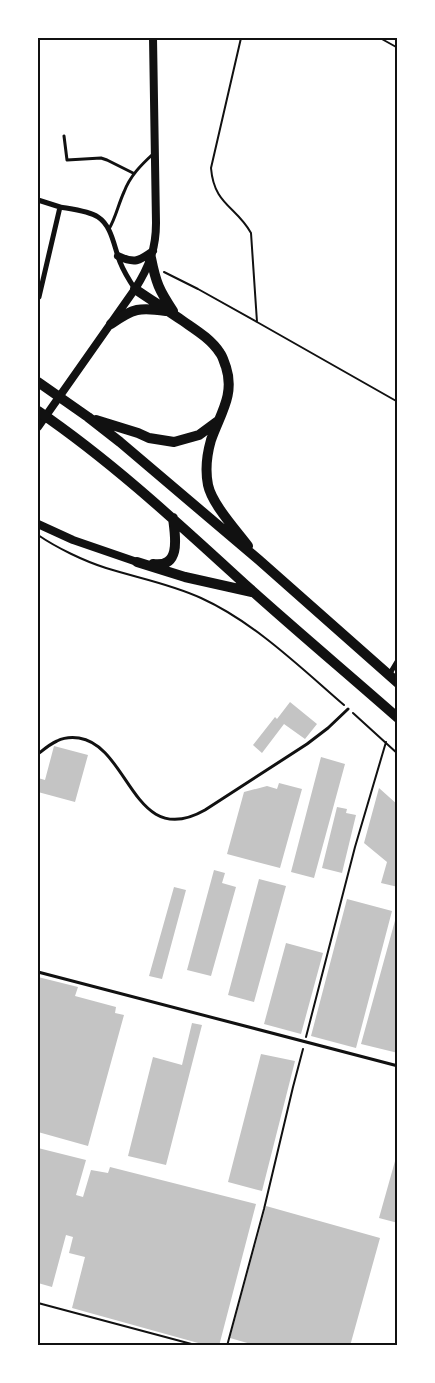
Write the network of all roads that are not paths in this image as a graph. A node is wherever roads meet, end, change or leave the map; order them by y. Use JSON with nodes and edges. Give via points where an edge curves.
{"nodes":[{"id":1,"x":153,"y":38,"type":"edge"},
{"id":2,"x":64,"y":136,"type":"dead end"},
{"id":3,"x":156,"y":150,"type":"junction"},
{"id":4,"x":134,"y":173,"type":"junction"},
{"id":5,"x":38,"y":200,"type":"edge"},
{"id":6,"x":60,"y":207,"type":"junction"},
{"id":7,"x":108,"y":229,"type":"junction"},
{"id":8,"x":118,"y":256,"type":"junction"},
{"id":9,"x":153,"y":259,"type":"junction"},
{"id":10,"x":135,"y":289,"type":"junction"},
{"id":11,"x":38,"y":296,"type":"edge"},
{"id":12,"x":169,"y":312,"type":"junction"},
{"id":13,"x":178,"y":318,"type":"junction"},
{"id":14,"x":111,"y":324,"type":"junction"},
{"id":15,"x":38,"y":382,"type":"edge"},
{"id":16,"x":38,"y":411,"type":"edge"},
{"id":17,"x":88,"y":417,"type":"junction"},
{"id":18,"x":218,"y":421,"type":"junction"},
{"id":19,"x":38,"y":427,"type":"edge"},
{"id":20,"x":173,"y":518,"type":"junction"},
{"id":21,"x":38,"y":524,"type":"edge"},
{"id":22,"x":259,"y":560,"type":"junction"},
{"id":23,"x":137,"y":562,"type":"junction"},
{"id":24,"x":254,"y":592,"type":"junction"},
{"id":25,"x":398,"y":660,"type":"edge"},
{"id":26,"x":389,"y":675,"type":"junction"},
{"id":27,"x":398,"y":683,"type":"edge"},
{"id":28,"x":348,"y":709,"type":"road end"},
{"id":29,"x":398,"y":718,"type":"edge"},
{"id":30,"x":38,"y":754,"type":"edge"},
{"id":31,"x":38,"y":972,"type":"edge"},
{"id":32,"x":398,"y":1066,"type":"edge"}],
"edges":[{"from":1,"to":3,"type":"street"},
{"from":2,"to":4,"type":"lane","via":[[67,160],[101,158]]},
{"from":3,"to":4,"type":"lane"},
{"from":3,"to":9,"type":"street"},
{"from":4,"to":7,"type":"lane"},
{"from":5,"to":6,"type":"street"},
{"from":6,"to":7,"type":"street","via":[[91,214]]},
{"from":6,"to":11,"type":"street"},
{"from":7,"to":8,"type":"street"},
{"from":8,"to":9,"type":"street","via":[[136,261]]},
{"from":8,"to":10,"type":"street"},
{"from":9,"to":10,"type":"street"},
{"from":9,"to":13,"type":"main road","via":[[159,290]]},
{"from":10,"to":12,"type":"main road"},
{"from":10,"to":14,"type":"street"},
{"from":12,"to":13,"type":"main road"},
{"from":12,"to":14,"type":"main road","via":[[139,309]]},
{"from":13,"to":18,"type":"main road","via":[[203,335],[222,355],[229,395]]},
{"from":14,"to":19,"type":"street"},
{"from":15,"to":17,"type":"main road"},
{"from":16,"to":20,"type":"main road","via":[[101,457]]},
{"from":17,"to":18,"type":"main road","via":[[149,438],[174,442],[199,435]]},
{"from":17,"to":22,"type":"main road"},
{"from":18,"to":22,"type":"main road","via":[[206,462],[208,486],[215,502]]},
{"from":20,"to":23,"type":"main road","via":[[176,545],[171,559],[157,565]]},
{"from":20,"to":24,"type":"main road"},
{"from":21,"to":23,"type":"street"},
{"from":22,"to":26,"type":"main road"},
{"from":23,"to":24,"type":"main road","via":[[185,577]]},
{"from":24,"to":29,"type":"main road"},
{"from":25,"to":26,"type":"street"},
{"from":26,"to":27,"type":"main road"},
{"from":28,"to":30,"type":"lane","via":[[307,744],[205,810],[184,819],[165,818],[144,806],[104,751],[86,739],[56,741]]},
{"from":31,"to":32,"type":"lane"}]}
